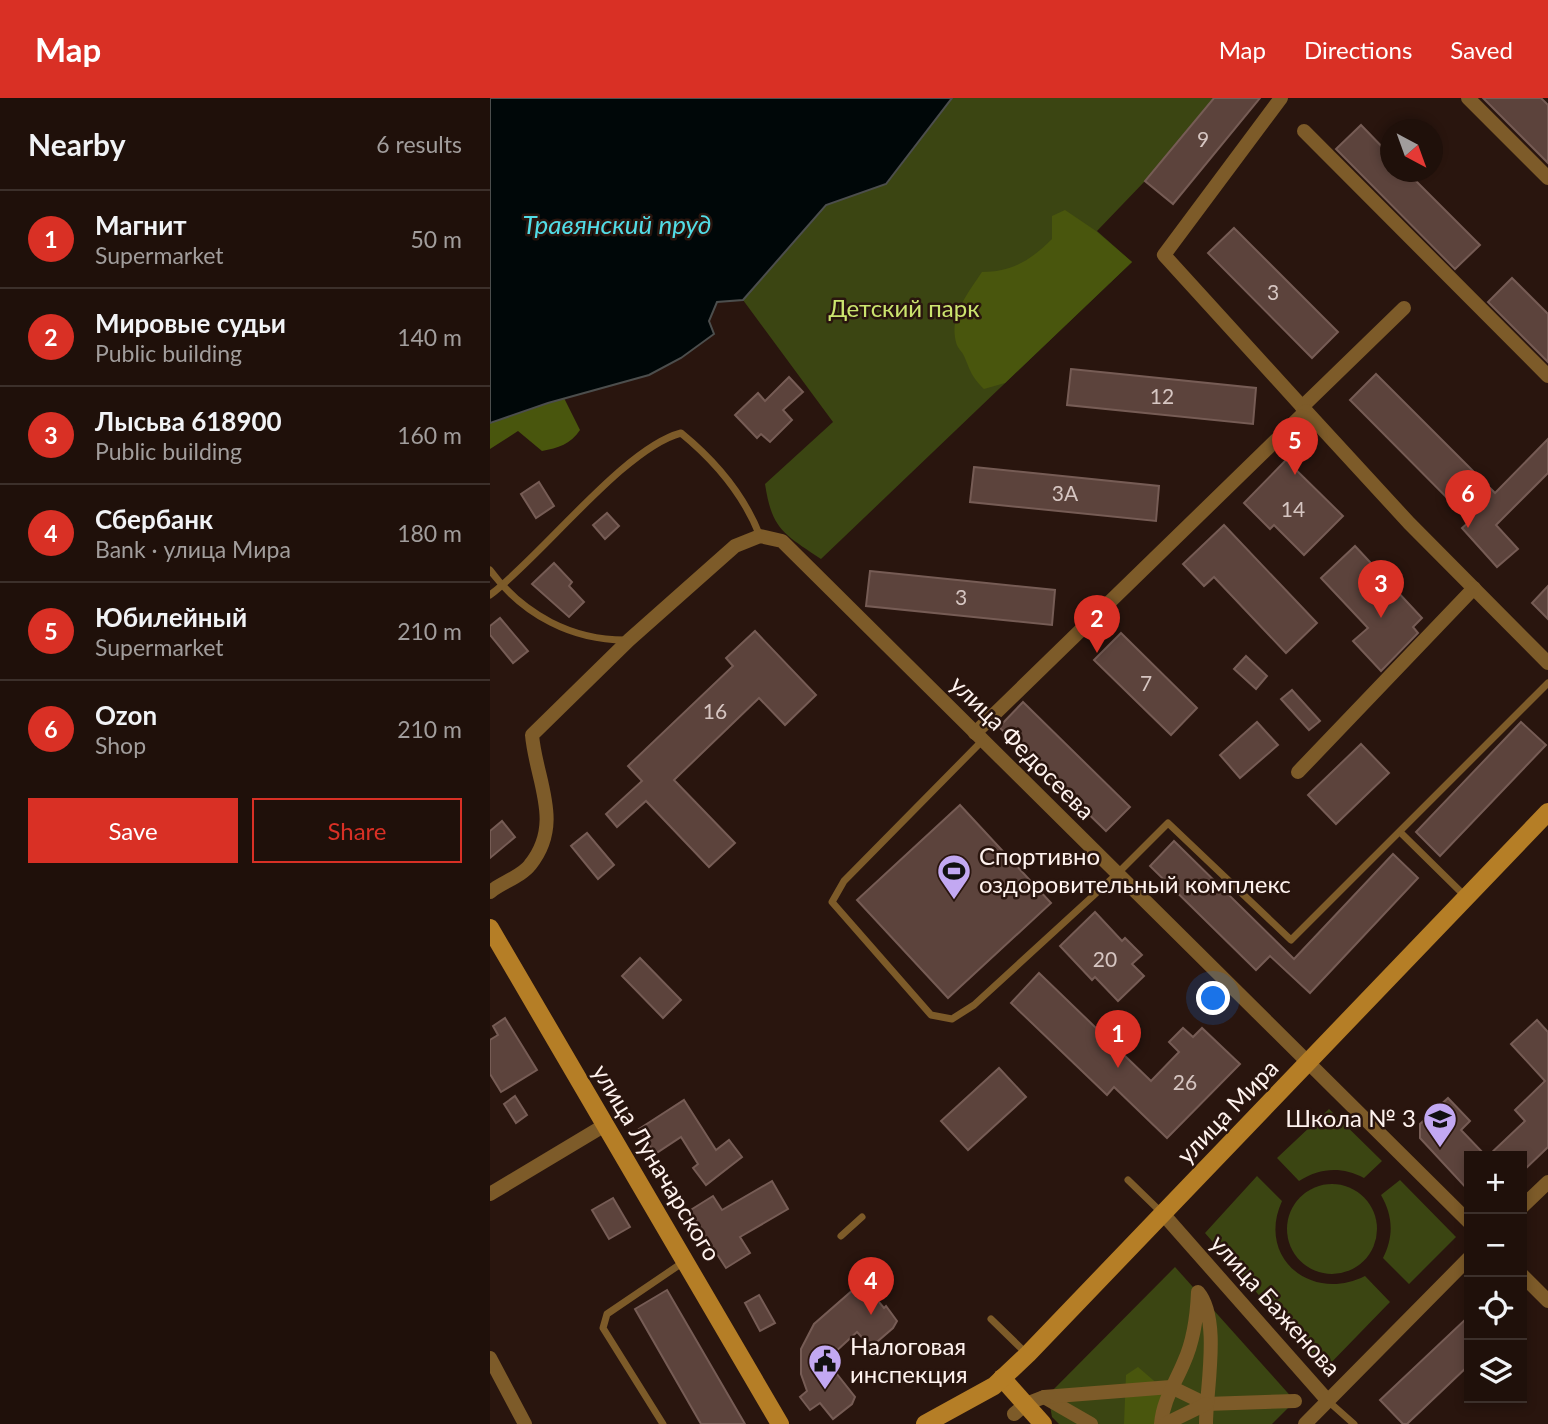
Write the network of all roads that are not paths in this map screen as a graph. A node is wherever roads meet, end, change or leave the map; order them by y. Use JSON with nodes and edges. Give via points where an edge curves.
{"nodes":[{"id":1,"x":1281,"y":98,"type":"edge"},
{"id":2,"x":1468,"y":98,"type":"edge"},
{"id":3,"x":1304,"y":131,"type":"dead end"},
{"id":4,"x":1548,"y":178,"type":"edge"},
{"id":5,"x":1404,"y":308,"type":"dead end"},
{"id":6,"x":1548,"y":376,"type":"edge"},
{"id":7,"x":1304,"y":409,"type":"junction"},
{"id":8,"x":760,"y":537,"type":"junction"},
{"id":9,"x":490,"y":570,"type":"edge"},
{"id":10,"x":502,"y":586,"type":"junction"},
{"id":11,"x":1474,"y":588,"type":"junction"},
{"id":12,"x":490,"y":594,"type":"edge"},
{"id":13,"x":629,"y":640,"type":"junction"},
{"id":14,"x":1548,"y":663,"type":"edge"},
{"id":15,"x":1548,"y":683,"type":"edge"},
{"id":16,"x":979,"y":737,"type":"junction"},
{"id":17,"x":1298,"y":772,"type":"dead end"},
{"id":18,"x":1548,"y":812,"type":"edge"},
{"id":19,"x":1400,"y":832,"type":"junction"},
{"id":20,"x":1117,"y":874,"type":"junction"},
{"id":21,"x":490,"y":892,"type":"edge"},
{"id":22,"x":1466,"y":898,"type":"junction"},
{"id":23,"x":491,"y":934,"type":"edge"},
{"id":24,"x":1308,"y":1064,"type":"junction"},
{"id":25,"x":605,"y":1125,"type":"junction"},
{"id":26,"x":1128,"y":1180,"type":"dead end"},
{"id":27,"x":1548,"y":1182,"type":"edge"},
{"id":28,"x":490,"y":1194,"type":"edge"},
{"id":29,"x":1527,"y":1202,"type":"edge"},
{"id":30,"x":1164,"y":1215,"type":"junction"},
{"id":31,"x":862,"y":1217,"type":"dead end"},
{"id":32,"x":1464,"y":1217,"type":"edge"},
{"id":33,"x":841,"y":1236,"type":"dead end"},
{"id":34,"x":685,"y":1261,"type":"junction"},
{"id":35,"x":1464,"y":1263,"type":"edge"},
{"id":36,"x":1524,"y":1277,"type":"edge"},
{"id":37,"x":1548,"y":1301,"type":"edge"},
{"id":38,"x":991,"y":1319,"type":"dead end"},
{"id":39,"x":1028,"y":1354,"type":"junction"},
{"id":40,"x":490,"y":1358,"type":"edge"},
{"id":41,"x":1002,"y":1378,"type":"junction"},
{"id":42,"x":1171,"y":1387,"type":"junction"},
{"id":43,"x":1044,"y":1397,"type":"junction"},
{"id":44,"x":1295,"y":1401,"type":"dead end"},
{"id":45,"x":1328,"y":1401,"type":"junction"},
{"id":46,"x":1206,"y":1404,"type":"junction"},
{"id":47,"x":1020,"y":1409,"type":"junction"},
{"id":48,"x":526,"y":1424,"type":"edge"},
{"id":49,"x":663,"y":1424,"type":"edge"},
{"id":50,"x":780,"y":1424,"type":"edge"},
{"id":51,"x":925,"y":1424,"type":"edge"},
{"id":52,"x":1044,"y":1424,"type":"edge"},
{"id":53,"x":1091,"y":1424,"type":"edge"},
{"id":54,"x":1163,"y":1424,"type":"edge"},
{"id":55,"x":1206,"y":1424,"type":"edge"},
{"id":56,"x":1305,"y":1424,"type":"edge"},
{"id":57,"x":1354,"y":1424,"type":"edge"}],
"edges":[{"from":1,"to":7,"type":"street","via":[[1164,255]]},
{"from":2,"to":4,"type":"street"},
{"from":3,"to":6,"type":"street"},
{"from":5,"to":7,"type":"street"},
{"from":7,"to":11,"type":"street"},
{"from":7,"to":16,"type":"street"},
{"from":8,"to":10,"type":"lane","via":[[750,511],[733,488],[681,433],[670,435],[634,460]]},
{"from":8,"to":13,"type":"street","via":[[734,546]]},
{"from":8,"to":16,"type":"street","name":"улица Федосеева","via":[[782,541]]},
{"from":9,"to":10,"type":"lane"},
{"from":10,"to":12,"type":"lane"},
{"from":10,"to":13,"type":"lane","via":[[531,612],[572,632],[598,641]]},
{"from":11,"to":14,"type":"street"},
{"from":11,"to":17,"type":"street"},
{"from":13,"to":21,"type":"street","via":[[532,735],[548,803],[548,831],[530,866]]},
{"from":15,"to":19,"type":"lane"},
{"from":16,"to":20,"type":"street","name":"улица Федосеева"},
{"from":16,"to":20,"type":"lane","via":[[844,881],[832,902],[931,1014],[952,1019],[974,1005]]},
{"from":18,"to":22,"type":"street","name":"улица Мира"},
{"from":19,"to":20,"type":"lane","via":[[1291,940],[1168,823]]},
{"from":19,"to":22,"type":"lane"},
{"from":20,"to":24,"type":"street","name":"улица Федосеева"},
{"from":22,"to":24,"type":"street","name":"улица Мира"},
{"from":23,"to":25,"type":"street","name":"улица Луначарского"},
{"from":24,"to":30,"type":"street","name":"улица Мира"},
{"from":24,"to":32,"type":"street","name":"улица Федосеева"},
{"from":25,"to":28,"type":"street"},
{"from":25,"to":34,"type":"street","name":"улица Луначарского"},
{"from":26,"to":30,"type":"lane"},
{"from":27,"to":29,"type":"street"},
{"from":30,"to":39,"type":"street","name":"улица Мира"},
{"from":30,"to":45,"type":"street","name":"улица Баженова"},
{"from":31,"to":33,"type":"lane"},
{"from":34,"to":49,"type":"lane","via":[[607,1314],[603,1328]]},
{"from":34,"to":50,"type":"street","name":"улица Луначарского"},
{"from":35,"to":45,"type":"street"},
{"from":36,"to":37,"type":"street"},
{"from":38,"to":39,"type":"lane"},
{"from":39,"to":41,"type":"street","name":"улица Мира"},
{"from":40,"to":48,"type":"street"},
{"from":41,"to":47,"type":"street"},
{"from":41,"to":51,"type":"street","name":"улица Мира"},
{"from":42,"to":43,"type":"street"},
{"from":42,"to":46,"type":"street"},
{"from":42,"to":46,"type":"street","via":[[1193,1336],[1198,1292],[1206,1301],[1209,1333]]},
{"from":42,"to":54,"type":"street"},
{"from":43,"to":47,"type":"street"},
{"from":43,"to":53,"type":"street"},
{"from":44,"to":46,"type":"street"},
{"from":45,"to":56,"type":"street"},
{"from":45,"to":57,"type":"lane","name":"улица Баженова"},
{"from":46,"to":54,"type":"street"},
{"from":46,"to":55,"type":"street"},
{"from":47,"to":52,"type":"street"}]}
